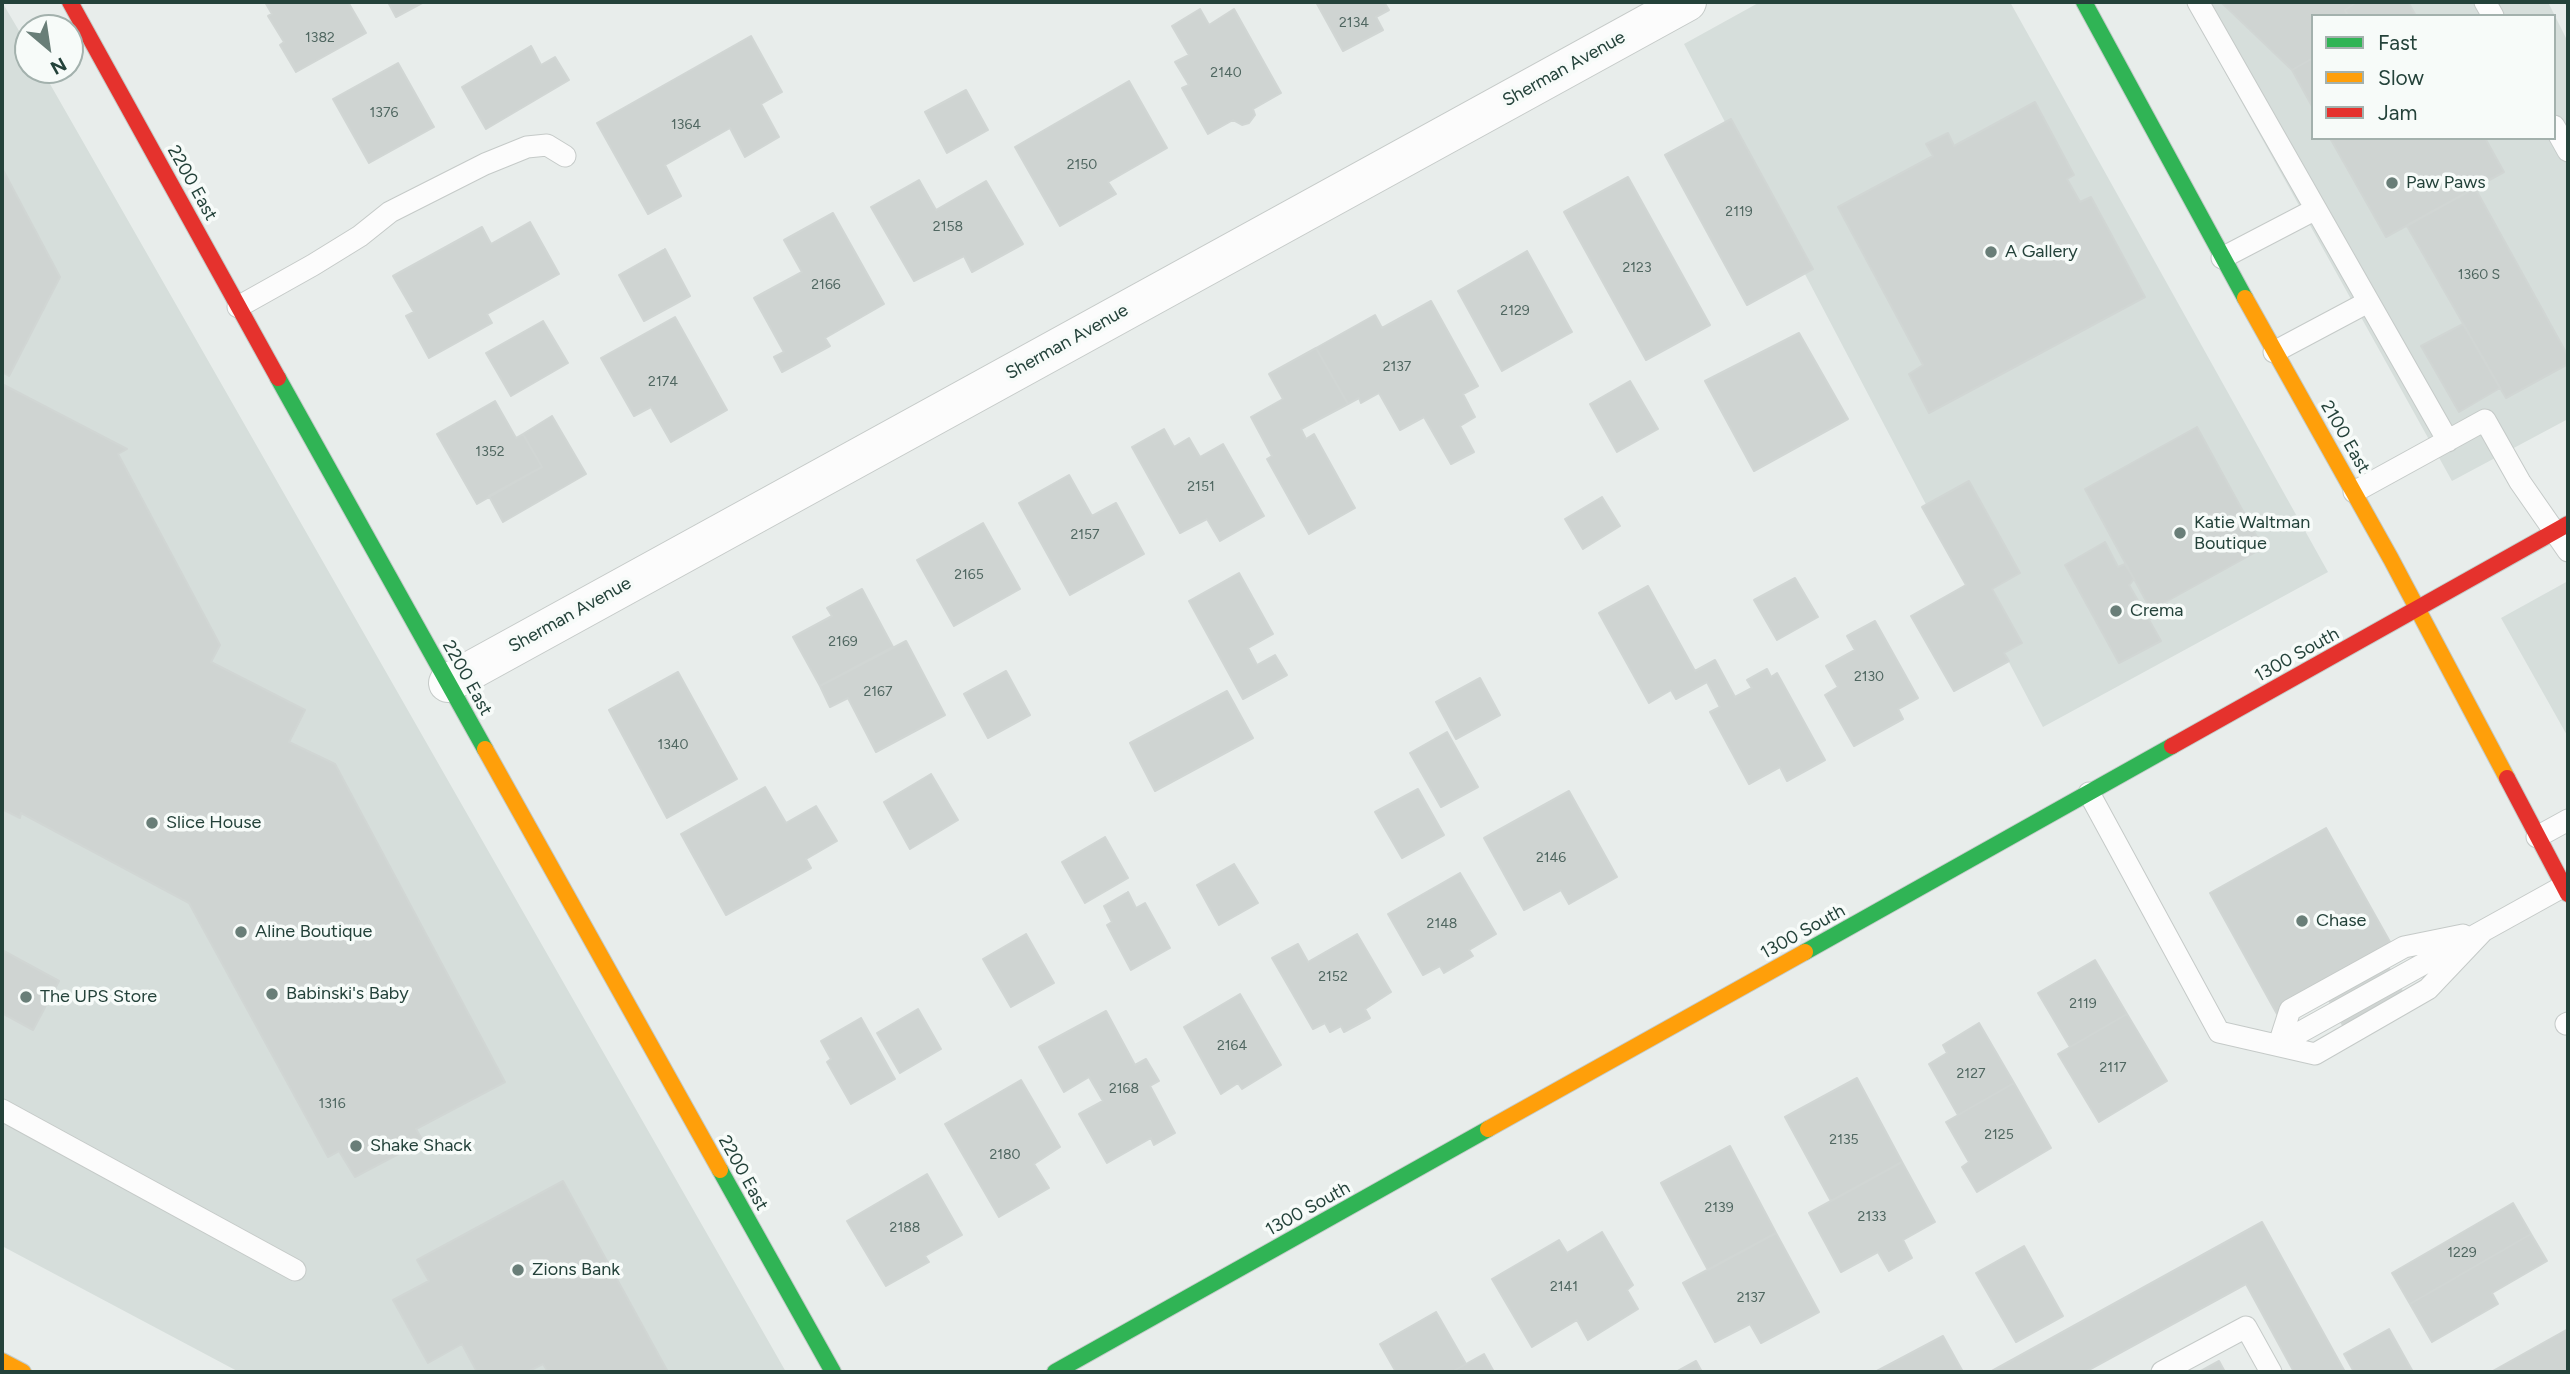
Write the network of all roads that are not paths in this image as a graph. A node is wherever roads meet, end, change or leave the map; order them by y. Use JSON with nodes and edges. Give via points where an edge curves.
{"nodes":[{"id":1,"x":1687,"y":2,"type":"edge"},
{"id":2,"x":2084,"y":2,"type":"edge"},
{"id":3,"x":2198,"y":2,"type":"edge"},
{"id":4,"x":77,"y":4,"type":"edge"},
{"id":5,"x":2556,"y":130,"type":"edge"},
{"id":6,"x":2568,"y":151,"type":"edge"},
{"id":7,"x":565,"y":156,"type":"dead end"},
{"id":8,"x":2316,"y":208,"type":"junction"},
{"id":9,"x":2222,"y":258,"type":"junction"},
{"id":10,"x":2368,"y":302,"type":"junction"},
{"id":11,"x":238,"y":307,"type":"junction"},
{"id":12,"x":2274,"y":352,"type":"junction"},
{"id":13,"x":2448,"y":440,"type":"junction"},
{"id":14,"x":2354,"y":492,"type":"junction"},
{"id":15,"x":2562,"y":527,"type":"edge"},
{"id":16,"x":2568,"y":551,"type":"edge"},
{"id":17,"x":2417,"y":609,"type":"junction"},
{"id":18,"x":448,"y":682,"type":"junction"},
{"id":19,"x":2089,"y":793,"type":"junction"},
{"id":20,"x":2568,"y":820,"type":"edge"},
{"id":21,"x":2538,"y":837,"type":"junction"},
{"id":22,"x":2566,"y":890,"type":"edge"},
{"id":23,"x":2483,"y":931,"type":"junction"},
{"id":24,"x":2279,"y":1044,"type":"junction"},
{"id":25,"x":2,"y":1110,"type":"edge"},
{"id":26,"x":295,"y":1270,"type":"dead end"},
{"id":27,"x":2,"y":1361,"type":"edge"},
{"id":28,"x":23,"y":1372,"type":"edge"},
{"id":29,"x":833,"y":1372,"type":"edge"},
{"id":30,"x":1055,"y":1372,"type":"edge"},
{"id":31,"x":2162,"y":1372,"type":"edge"},
{"id":32,"x":2271,"y":1372,"type":"edge"}],
"edges":[{"from":1,"to":18,"type":"street","name":"Sherman Avenue"},
{"from":2,"to":9,"type":"street","name":"2100 East"},
{"from":3,"to":8,"type":"lane"},
{"from":4,"to":11,"type":"street","name":"2200 East"},
{"from":5,"to":6,"type":"lane"},
{"from":7,"to":11,"type":"lane","via":[[547,145],[527,147],[485,164],[390,212],[360,236]]},
{"from":8,"to":9,"type":"lane"},
{"from":8,"to":10,"type":"lane"},
{"from":9,"to":12,"type":"street","name":"2100 East"},
{"from":10,"to":12,"type":"lane"},
{"from":10,"to":13,"type":"lane"},
{"from":11,"to":18,"type":"street","name":"2200 East"},
{"from":12,"to":14,"type":"street","name":"2100 East"},
{"from":13,"to":14,"type":"lane"},
{"from":13,"to":15,"type":"lane","via":[[2485,420],[2520,482]]},
{"from":14,"to":17,"type":"street","name":"2100 East"},
{"from":15,"to":16,"type":"lane"},
{"from":15,"to":17,"type":"street","name":"1300 South"},
{"from":17,"to":19,"type":"street","name":"1300 South"},
{"from":17,"to":21,"type":"street","name":"2100 East"},
{"from":18,"to":29,"type":"street","name":"2200 East"},
{"from":19,"to":24,"type":"lane","via":[[2219,1032]]},
{"from":19,"to":30,"type":"street","name":"1300 South"},
{"from":20,"to":21,"type":"lane"},
{"from":21,"to":22,"type":"street","name":"2100 East"},
{"from":22,"to":23,"type":"lane"},
{"from":23,"to":24,"type":"lane","via":[[2404,947],[2290,1010]]},
{"from":23,"to":24,"type":"lane","via":[[2428,989],[2315,1054]]},
{"from":25,"to":26,"type":"lane"},
{"from":27,"to":28,"type":"street"},
{"from":31,"to":32,"type":"lane","via":[[2246,1327]]}]}
